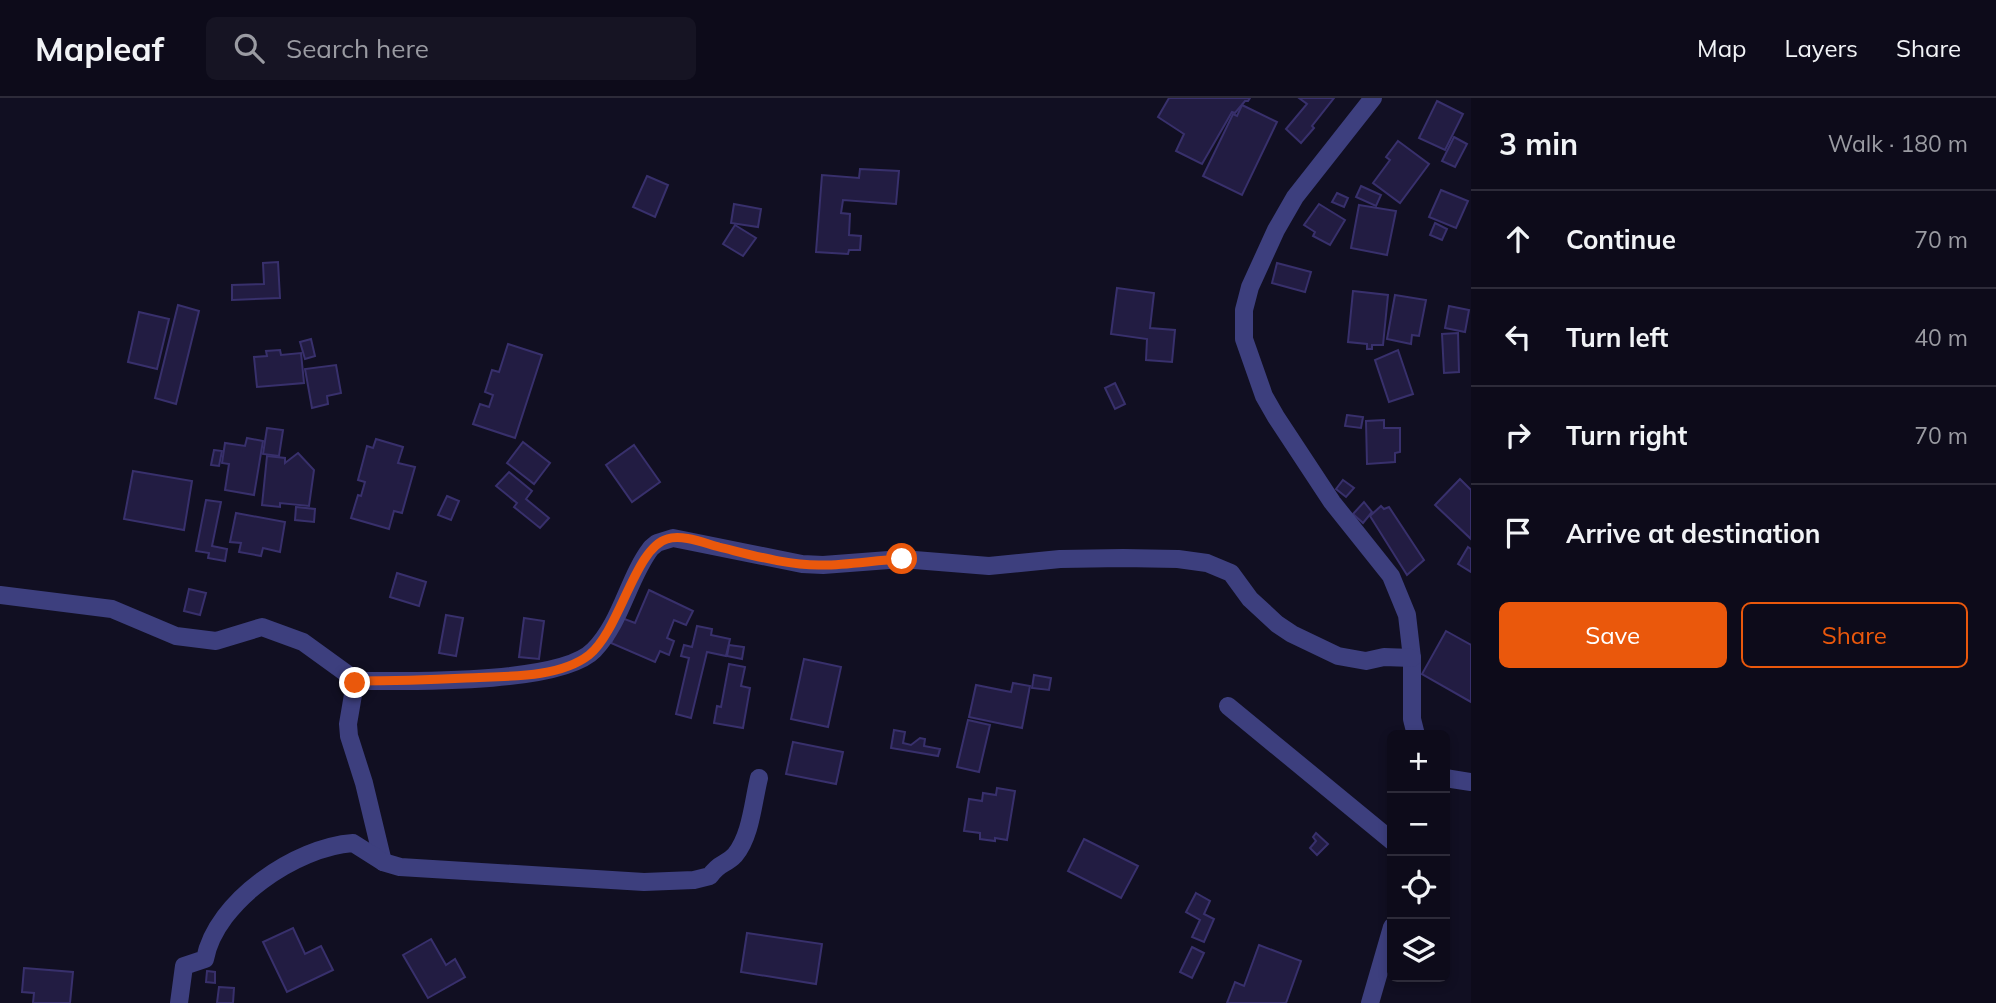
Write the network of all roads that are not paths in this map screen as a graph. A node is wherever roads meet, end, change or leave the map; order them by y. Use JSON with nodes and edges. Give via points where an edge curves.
{"nodes":[{"id":1,"x":1373,"y":98,"type":"edge"},
{"id":2,"x":0,"y":595,"type":"edge"},
{"id":3,"x":1412,"y":658,"type":"junction"},
{"id":4,"x":354,"y":681,"type":"junction"},
{"id":5,"x":1228,"y":706,"type":"dead end"},
{"id":6,"x":1415,"y":730,"type":"edge"},
{"id":7,"x":759,"y":778,"type":"dead end"},
{"id":8,"x":1450,"y":779,"type":"edge"},
{"id":9,"x":1471,"y":782,"type":"edge"},
{"id":10,"x":1387,"y":837,"type":"edge"},
{"id":11,"x":383,"y":862,"type":"junction"},
{"id":12,"x":1387,"y":944,"type":"edge"},
{"id":13,"x":179,"y":1003,"type":"edge"},
{"id":14,"x":1370,"y":1003,"type":"edge"}],
"edges":[{"from":1,"to":3,"type":"street","via":[[1295,197],[1276,230],[1250,286],[1244,339],[1264,396],[1282,427],[1332,502],[1391,576],[1407,615]]},
{"from":2,"to":4,"type":"street","via":[[112,609],[176,636],[216,641],[262,627],[303,642]]},
{"from":3,"to":4,"type":"street","via":[[1366,661],[1338,656],[1277,624],[1231,573],[1207,563],[1123,558],[989,566],[902,559],[823,565],[673,538],[651,548],[596,649],[574,663],[522,676]]},
{"from":3,"to":6,"type":"street"},
{"from":4,"to":11,"type":"street","via":[[349,736]]},
{"from":5,"to":10,"type":"street"},
{"from":7,"to":11,"type":"street","via":[[740,847],[710,876],[694,880],[610,881],[400,867]]},
{"from":8,"to":9,"type":"street"},
{"from":11,"to":13,"type":"street","via":[[353,843],[341,844],[305,855],[266,879],[220,921],[205,959],[184,966]]},
{"from":12,"to":14,"type":"street"}]}
